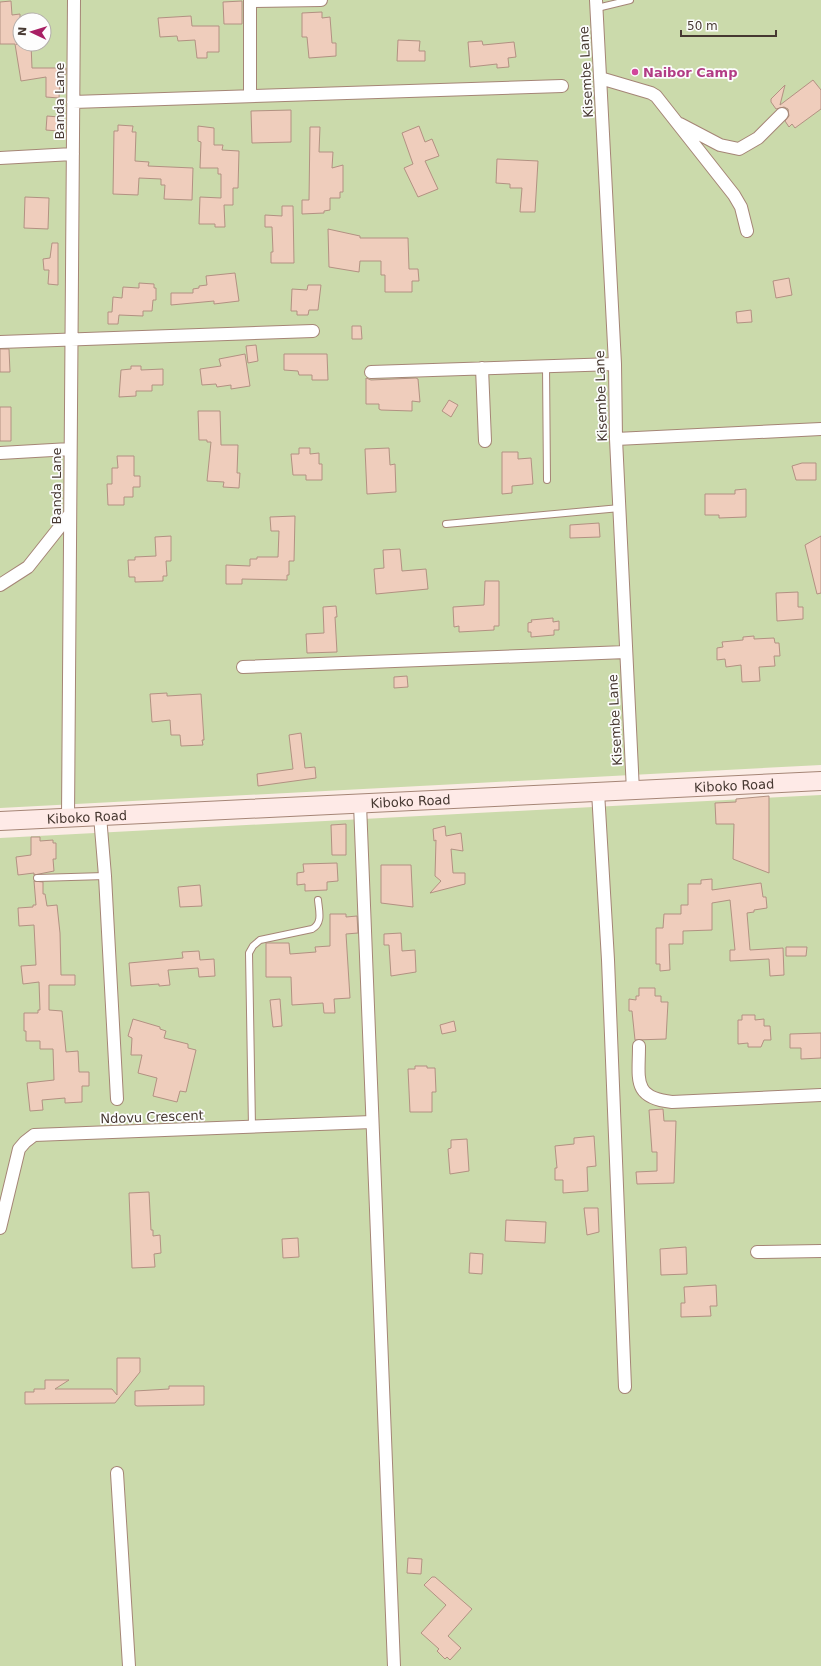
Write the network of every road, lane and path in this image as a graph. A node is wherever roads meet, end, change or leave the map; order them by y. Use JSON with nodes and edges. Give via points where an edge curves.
{"nodes":[{"id":1,"x":74,"y":0,"type":"edge"},
{"id":2,"x":321,"y":0,"type":"edge"},
{"id":3,"x":630,"y":0,"type":"edge"},
{"id":4,"x":250,"y":1,"type":"edge"},
{"id":5,"x":596,"y":4,"type":"edge"},
{"id":6,"x":600,"y":78,"type":"junction"},
{"id":7,"x":562,"y":86,"type":"dead end"},
{"id":8,"x":250,"y":95,"type":"junction"},
{"id":9,"x":73,"y":102,"type":"junction"},
{"id":10,"x":782,"y":114,"type":"dead end"},
{"id":11,"x":677,"y":122,"type":"junction"},
{"id":12,"x":73,"y":154,"type":"junction"},
{"id":13,"x":0,"y":158,"type":"edge"},
{"id":14,"x":747,"y":231,"type":"dead end"},
{"id":15,"x":313,"y":331,"type":"dead end"},
{"id":16,"x":72,"y":338,"type":"junction"},
{"id":17,"x":0,"y":342,"type":"edge"},
{"id":18,"x":615,"y":364,"type":"junction"},
{"id":19,"x":546,"y":366,"type":"junction"},
{"id":20,"x":482,"y":368,"type":"junction"},
{"id":21,"x":371,"y":372,"type":"dead end"},
{"id":22,"x":821,"y":429,"type":"edge"},
{"id":23,"x":616,"y":439,"type":"junction"},
{"id":24,"x":485,"y":441,"type":"dead end"},
{"id":25,"x":70,"y":449,"type":"junction"},
{"id":26,"x":0,"y":453,"type":"edge"},
{"id":27,"x":547,"y":480,"type":"dead end"},
{"id":28,"x":620,"y":508,"type":"junction"},
{"id":29,"x":70,"y":514,"type":"junction"},
{"id":30,"x":446,"y":524,"type":"dead end"},
{"id":31,"x":0,"y":585,"type":"edge"},
{"id":32,"x":626,"y":652,"type":"junction"},
{"id":33,"x":243,"y":667,"type":"dead end"},
{"id":34,"x":821,"y":781,"type":"edge"},
{"id":35,"x":633,"y":791,"type":"junction"},
{"id":36,"x":598,"y":792,"type":"junction"},
{"id":37,"x":360,"y":804,"type":"junction"},
{"id":38,"x":100,"y":816,"type":"junction"},
{"id":39,"x":68,"y":817,"type":"junction"},
{"id":40,"x":0,"y":821,"type":"edge"},
{"id":41,"x":105,"y":876,"type":"junction"},
{"id":42,"x":37,"y":878,"type":"dead end"},
{"id":43,"x":318,"y":900,"type":"dead end"},
{"id":44,"x":639,"y":1046,"type":"dead end"},
{"id":45,"x":821,"y":1095,"type":"edge"},
{"id":46,"x":117,"y":1099,"type":"dead end"},
{"id":47,"x":372,"y":1122,"type":"junction"},
{"id":48,"x":252,"y":1127,"type":"junction"},
{"id":49,"x":0,"y":1228,"type":"edge"},
{"id":50,"x":821,"y":1251,"type":"edge"},
{"id":51,"x":757,"y":1252,"type":"dead end"},
{"id":52,"x":625,"y":1387,"type":"dead end"},
{"id":53,"x":117,"y":1474,"type":"dead end"},
{"id":54,"x":129,"y":1666,"type":"edge"},
{"id":55,"x":394,"y":1666,"type":"edge"}],
"edges":[{"from":1,"to":9,"type":"street","name":"Banda Lane"},
{"from":2,"to":4,"type":"street"},
{"from":3,"to":5,"type":"lane"},
{"from":4,"to":8,"type":"street"},
{"from":5,"to":6,"type":"street","name":"Kisembe Lane"},
{"from":6,"to":11,"type":"street","via":[[651,93],[661,101]]},
{"from":6,"to":18,"type":"street","name":"Kisembe Lane"},
{"from":7,"to":8,"type":"street"},
{"from":8,"to":9,"type":"street"},
{"from":9,"to":12,"type":"street","name":"Banda Lane"},
{"from":10,"to":11,"type":"street","via":[[758,138],[739,149],[720,145]]},
{"from":11,"to":14,"type":"street","via":[[734,195],[741,207]]},
{"from":12,"to":13,"type":"street","name":"Banda Lane"},
{"from":12,"to":16,"type":"street","name":"Banda Lane"},
{"from":15,"to":16,"type":"street"},
{"from":16,"to":17,"type":"street"},
{"from":16,"to":25,"type":"street","name":"Banda Lane"},
{"from":18,"to":19,"type":"street"},
{"from":18,"to":23,"type":"street","name":"Kisembe Lane"},
{"from":19,"to":20,"type":"street"},
{"from":19,"to":27,"type":"lane"},
{"from":20,"to":21,"type":"street"},
{"from":20,"to":24,"type":"street"},
{"from":22,"to":23,"type":"street"},
{"from":23,"to":28,"type":"street","name":"Kisembe Lane"},
{"from":25,"to":26,"type":"street"},
{"from":25,"to":29,"type":"street","name":"Banda Lane"},
{"from":28,"to":30,"type":"lane"},
{"from":28,"to":32,"type":"street","name":"Kisembe Lane"},
{"from":29,"to":31,"type":"street","via":[[28,567]]},
{"from":29,"to":39,"type":"street","name":"Banda Lane"},
{"from":32,"to":33,"type":"street"},
{"from":32,"to":35,"type":"street","name":"Kisembe Lane"},
{"from":34,"to":35,"type":"street","name":"Kiboko Road"},
{"from":35,"to":36,"type":"street","name":"Kiboko Road"},
{"from":36,"to":37,"type":"street","name":"Kiboko Road"},
{"from":36,"to":52,"type":"street","via":[[608,960]]},
{"from":37,"to":38,"type":"street","name":"Kiboko Road"},
{"from":37,"to":47,"type":"street"},
{"from":38,"to":39,"type":"street","name":"Kiboko Road"},
{"from":38,"to":41,"type":"street"},
{"from":39,"to":40,"type":"street","name":"Kiboko Road"},
{"from":41,"to":42,"type":"lane"},
{"from":41,"to":46,"type":"street"},
{"from":43,"to":48,"type":"lane","via":[[320,921],[317,926],[260,940],[249,954]]},
{"from":44,"to":45,"type":"street","via":[[640,1087],[647,1097],[658,1101]]},
{"from":47,"to":48,"type":"street","name":"Ndovu Crescent"},
{"from":47,"to":55,"type":"street"},
{"from":48,"to":49,"type":"street","name":"Ndovu Crescent","via":[[34,1136],[19,1149]]},
{"from":50,"to":51,"type":"street"},
{"from":53,"to":54,"type":"street"}]}
